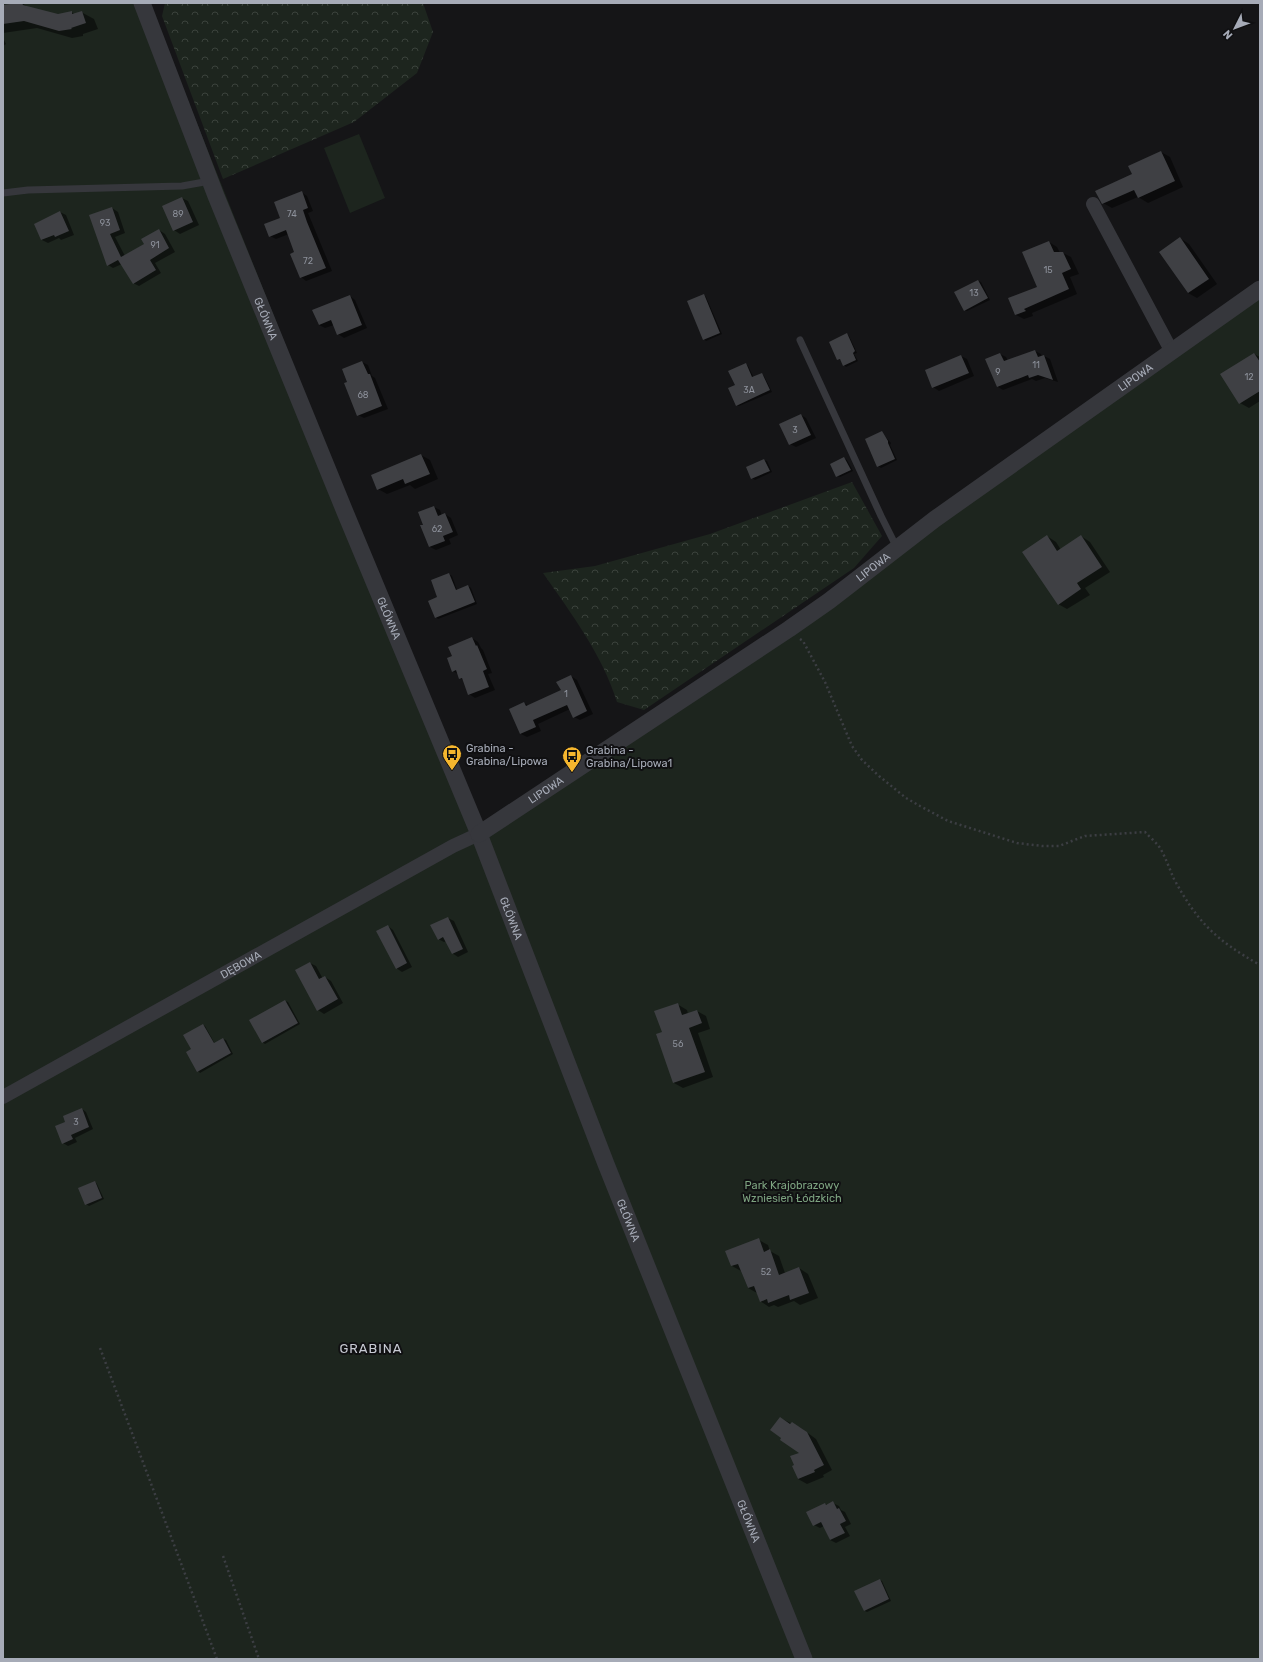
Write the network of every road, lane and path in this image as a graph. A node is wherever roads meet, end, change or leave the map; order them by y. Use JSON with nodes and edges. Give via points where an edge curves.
{"nodes":[{"id":1,"x":142,"y":3,"type":"edge"},
{"id":2,"x":210,"y":181,"type":"junction"},
{"id":3,"x":3,"y":193,"type":"edge"},
{"id":4,"x":1093,"y":204,"type":"dead end"},
{"id":5,"x":1260,"y":289,"type":"edge"},
{"id":6,"x":800,"y":340,"type":"dead end"},
{"id":7,"x":1172,"y":352,"type":"junction"},
{"id":8,"x":898,"y":548,"type":"junction"},
{"id":9,"x":789,"y":629,"type":"junction"},
{"id":10,"x":479,"y":834,"type":"junction"},
{"id":11,"x":1260,"y":965,"type":"edge"},
{"id":12,"x":3,"y":1097,"type":"edge"},
{"id":13,"x":100,"y":1348,"type":"dead end"},
{"id":14,"x":223,"y":1556,"type":"dead end"},
{"id":15,"x":217,"y":1659,"type":"edge"},
{"id":16,"x":259,"y":1659,"type":"edge"},
{"id":17,"x":804,"y":1659,"type":"edge"}],
"edges":[{"from":1,"to":2,"type":"street","name":"GŁÓWNA"},
{"from":2,"to":3,"type":"lane","via":[[182,186],[28,190]]},
{"from":2,"to":10,"type":"street","name":"GŁÓWNA"},
{"from":4,"to":7,"type":"street"},
{"from":5,"to":7,"type":"street","name":"LIPOWA"},
{"from":6,"to":8,"type":"lane"},
{"from":7,"to":8,"type":"street","name":"LIPOWA","via":[[935,519]]},
{"from":8,"to":9,"type":"street","name":"LIPOWA"},
{"from":9,"to":10,"type":"street","name":"LIPOWA"},
{"from":9,"to":11,"type":"path","via":[[803,640],[825,682],[852,746],[862,760],[906,798],[948,821],[1017,843],[1059,846],[1085,836],[1145,832],[1158,846],[1174,879],[1205,926],[1224,943]]},
{"from":10,"to":12,"type":"street","name":"DĘBOWA"},
{"from":10,"to":17,"type":"street","name":"GŁÓWNA","via":[[603,1157]]},
{"from":13,"to":15,"type":"path"},
{"from":14,"to":16,"type":"path"}]}
